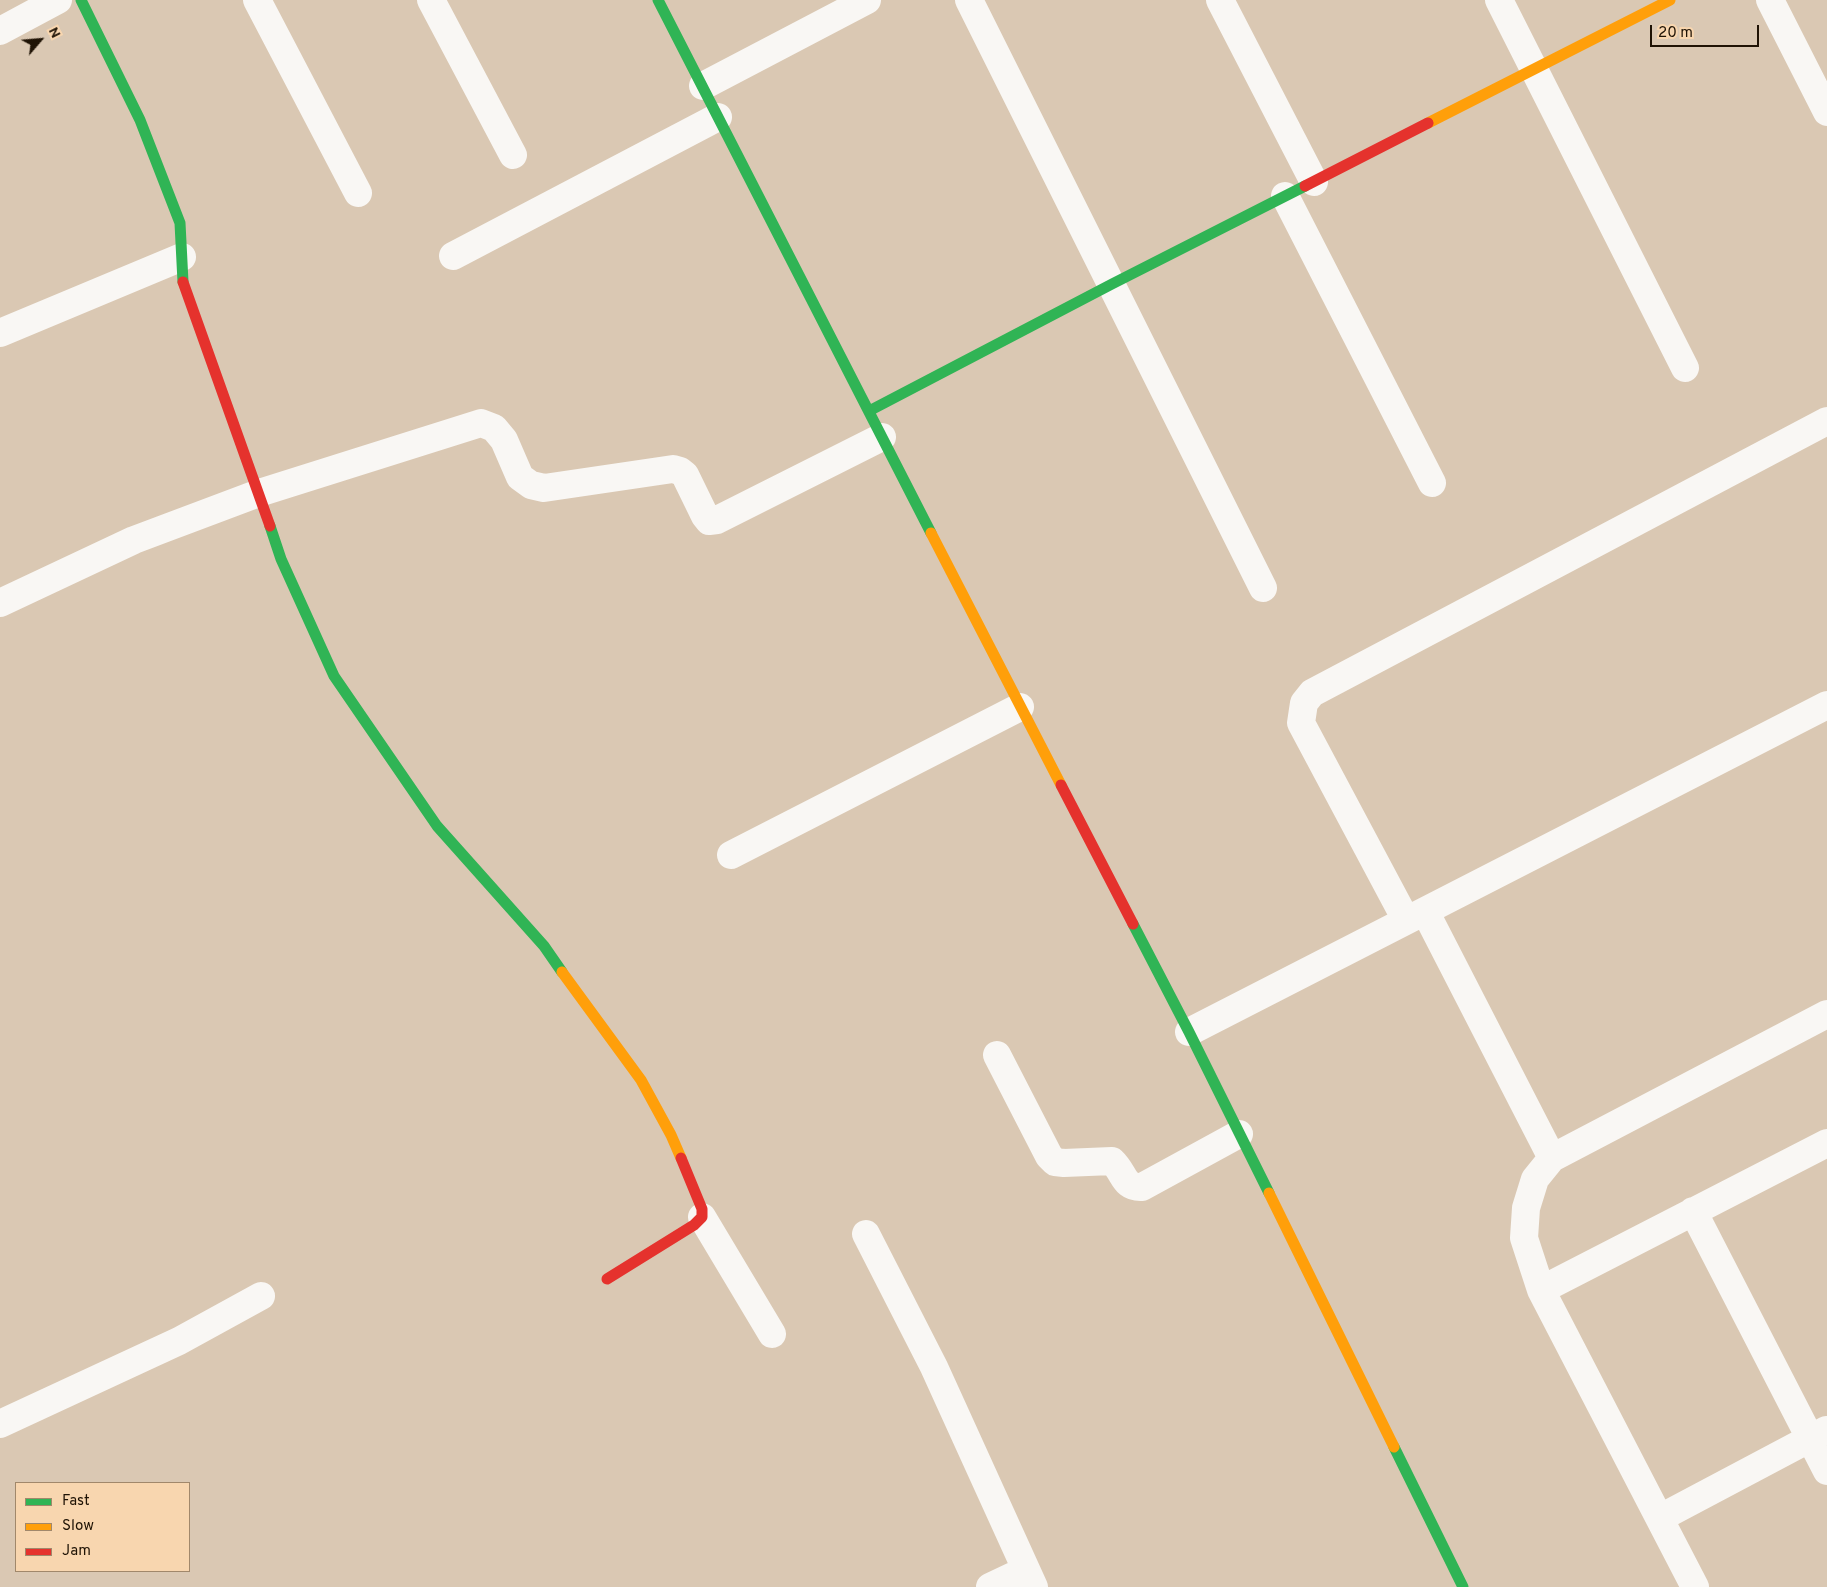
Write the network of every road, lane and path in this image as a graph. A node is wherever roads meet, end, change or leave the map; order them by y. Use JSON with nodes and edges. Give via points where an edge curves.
{"nodes":[{"id":1,"x":58,"y":0,"type":"edge"},
{"id":2,"x":81,"y":0,"type":"edge"},
{"id":3,"x":257,"y":0,"type":"edge"},
{"id":4,"x":431,"y":0,"type":"edge"},
{"id":5,"x":658,"y":0,"type":"edge"},
{"id":6,"x":867,"y":0,"type":"edge"},
{"id":7,"x":968,"y":0,"type":"edge"},
{"id":8,"x":1220,"y":0,"type":"edge"},
{"id":9,"x":1499,"y":0,"type":"edge"},
{"id":10,"x":1670,"y":0,"type":"edge"},
{"id":11,"x":1770,"y":0,"type":"edge"},
{"id":12,"x":0,"y":30,"type":"edge"},
{"id":13,"x":1534,"y":70,"type":"junction"},
{"id":14,"x":702,"y":86,"type":"junction"},
{"id":15,"x":1827,"y":112,"type":"edge"},
{"id":16,"x":718,"y":117,"type":"junction"},
{"id":17,"x":513,"y":156,"type":"dead end"},
{"id":18,"x":1314,"y":182,"type":"junction"},
{"id":19,"x":358,"y":193,"type":"dead end"},
{"id":20,"x":1285,"y":196,"type":"junction"},
{"id":21,"x":182,"y":256,"type":"junction"},
{"id":22,"x":453,"y":256,"type":"dead end"},
{"id":23,"x":1112,"y":284,"type":"junction"},
{"id":24,"x":0,"y":333,"type":"edge"},
{"id":25,"x":1685,"y":368,"type":"dead end"},
{"id":26,"x":869,"y":411,"type":"junction"},
{"id":27,"x":1827,"y":421,"type":"edge"},
{"id":28,"x":882,"y":437,"type":"junction"},
{"id":29,"x":1432,"y":483,"type":"dead end"},
{"id":30,"x":259,"y":493,"type":"junction"},
{"id":31,"x":1263,"y":588,"type":"dead end"},
{"id":32,"x":0,"y":604,"type":"edge"},
{"id":33,"x":1827,"y":705,"type":"edge"},
{"id":34,"x":1020,"y":708,"type":"junction"},
{"id":35,"x":731,"y":855,"type":"dead end"},
{"id":36,"x":1416,"y":916,"type":"junction"},
{"id":37,"x":1827,"y":1014,"type":"edge"},
{"id":38,"x":1189,"y":1032,"type":"junction"},
{"id":39,"x":997,"y":1055,"type":"dead end"},
{"id":40,"x":1239,"y":1134,"type":"junction"},
{"id":41,"x":1827,"y":1143,"type":"edge"},
{"id":42,"x":1552,"y":1158,"type":"junction"},
{"id":43,"x":1693,"y":1211,"type":"junction"},
{"id":44,"x":702,"y":1217,"type":"junction"},
{"id":45,"x":866,"y":1234,"type":"dead end"},
{"id":46,"x":607,"y":1279,"type":"dead end"},
{"id":47,"x":1541,"y":1290,"type":"junction"},
{"id":48,"x":261,"y":1296,"type":"dead end"},
{"id":49,"x":772,"y":1334,"type":"dead end"},
{"id":50,"x":0,"y":1424,"type":"edge"},
{"id":51,"x":1819,"y":1434,"type":"edge"},
{"id":52,"x":1827,"y":1470,"type":"edge"},
{"id":53,"x":1660,"y":1518,"type":"junction"},
{"id":54,"x":1030,"y":1578,"type":"edge"},
{"id":55,"x":990,"y":1587,"type":"edge"},
{"id":56,"x":1463,"y":1587,"type":"edge"},
{"id":57,"x":1695,"y":1587,"type":"edge"}],
"edges":[{"from":1,"to":12,"type":"street"},
{"from":2,"to":21,"type":"street","via":[[140,120],[180,223]]},
{"from":3,"to":19,"type":"street"},
{"from":4,"to":17,"type":"street"},
{"from":5,"to":14,"type":"street"},
{"from":6,"to":14,"type":"street"},
{"from":7,"to":23,"type":"street"},
{"from":8,"to":18,"type":"street"},
{"from":9,"to":13,"type":"street"},
{"from":10,"to":13,"type":"street"},
{"from":11,"to":15,"type":"street"},
{"from":13,"to":18,"type":"street"},
{"from":13,"to":25,"type":"street"},
{"from":14,"to":16,"type":"street"},
{"from":16,"to":22,"type":"street"},
{"from":16,"to":26,"type":"street"},
{"from":18,"to":20,"type":"street"},
{"from":20,"to":23,"type":"street"},
{"from":20,"to":29,"type":"street"},
{"from":21,"to":24,"type":"street"},
{"from":21,"to":30,"type":"street","via":[[183,285]]},
{"from":23,"to":26,"type":"street"},
{"from":23,"to":31,"type":"street"},
{"from":26,"to":28,"type":"street"},
{"from":27,"to":36,"type":"street","via":[[1312,693],[1304,703],[1301,723]]},
{"from":28,"to":30,"type":"street","via":[[717,520],[709,521],[685,475],[673,469],[544,488],[531,485],[520,477],[504,440],[494,428],[481,423]]},
{"from":28,"to":34,"type":"street"},
{"from":30,"to":32,"type":"street","via":[[134,540]]},
{"from":30,"to":44,"type":"street","via":[[281,560],[334,676],[437,826],[544,946],[641,1080],[671,1135],[702,1209]]},
{"from":33,"to":36,"type":"street"},
{"from":34,"to":35,"type":"street"},
{"from":34,"to":38,"type":"street"},
{"from":36,"to":38,"type":"street"},
{"from":36,"to":42,"type":"street"},
{"from":37,"to":42,"type":"street"},
{"from":38,"to":40,"type":"street"},
{"from":39,"to":40,"type":"street","via":[[1055,1162],[1112,1162],[1134,1188],[1142,1187]]},
{"from":40,"to":56,"type":"street"},
{"from":41,"to":43,"type":"street"},
{"from":42,"to":47,"type":"street","via":[[1535,1179],[1526,1208],[1524,1238]]},
{"from":43,"to":47,"type":"street"},
{"from":43,"to":51,"type":"street"},
{"from":44,"to":46,"type":"street"},
{"from":44,"to":49,"type":"street"},
{"from":45,"to":54,"type":"street","via":[[934,1366]]},
{"from":47,"to":53,"type":"street"},
{"from":48,"to":50,"type":"street","via":[[180,1341]]},
{"from":51,"to":52,"type":"street"},
{"from":51,"to":53,"type":"street"},
{"from":53,"to":57,"type":"street"},
{"from":54,"to":55,"type":"street"}]}
